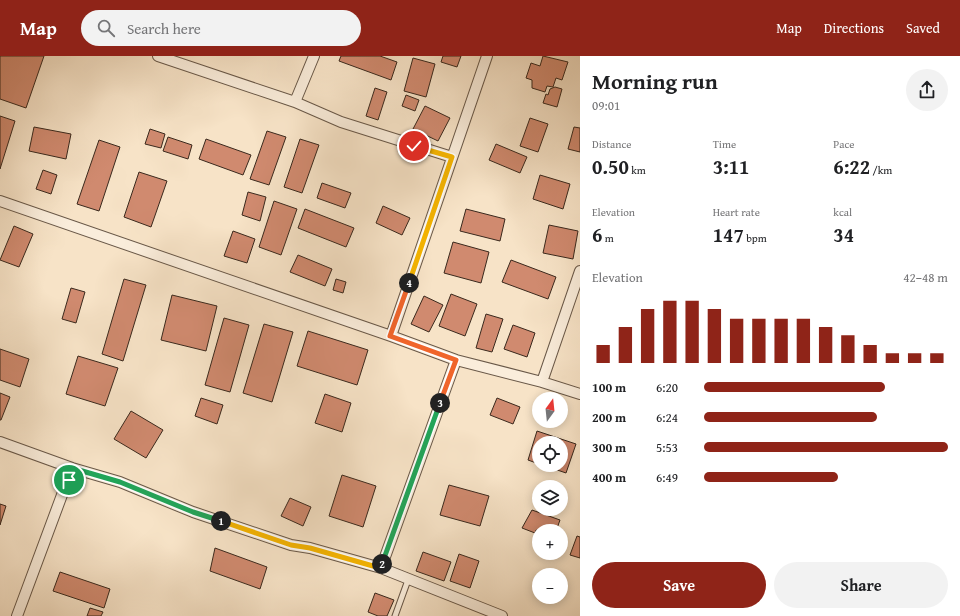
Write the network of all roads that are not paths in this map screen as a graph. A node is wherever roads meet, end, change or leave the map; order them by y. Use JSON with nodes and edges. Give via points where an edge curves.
{"nodes":[{"id":1,"x":158,"y":56,"type":"edge"},
{"id":2,"x":314,"y":56,"type":"edge"},
{"id":3,"x":487,"y":56,"type":"edge"},
{"id":4,"x":184,"y":60,"type":"edge"},
{"id":5,"x":295,"y":102,"type":"junction"},
{"id":6,"x":452,"y":157,"type":"junction"},
{"id":7,"x":0,"y":201,"type":"edge"},
{"id":8,"x":580,"y":271,"type":"edge"},
{"id":9,"x":390,"y":336,"type":"junction"},
{"id":10,"x":456,"y":360,"type":"junction"},
{"id":11,"x":542,"y":382,"type":"junction"},
{"id":12,"x":580,"y":394,"type":"edge"},
{"id":13,"x":0,"y":442,"type":"edge"},
{"id":14,"x":72,"y":468,"type":"junction"},
{"id":15,"x":380,"y":568,"type":"junction"},
{"id":16,"x":408,"y":580,"type":"junction"},
{"id":17,"x":16,"y":616,"type":"edge"},
{"id":18,"x":396,"y":616,"type":"edge"},
{"id":19,"x":502,"y":616,"type":"edge"}],
"edges":[{"from":1,"to":4,"type":"street"},
{"from":2,"to":5,"type":"street"},
{"from":3,"to":6,"type":"street"},
{"from":4,"to":5,"type":"street"},
{"from":5,"to":6,"type":"street","via":[[341,122]]},
{"from":6,"to":9,"type":"street"},
{"from":7,"to":9,"type":"street"},
{"from":8,"to":11,"type":"street"},
{"from":9,"to":10,"type":"street"},
{"from":10,"to":11,"type":"street"},
{"from":10,"to":15,"type":"street"},
{"from":11,"to":12,"type":"street"},
{"from":13,"to":14,"type":"street"},
{"from":14,"to":15,"type":"street","via":[[120,482],[193,512],[291,545]]},
{"from":14,"to":17,"type":"street"},
{"from":15,"to":16,"type":"street"},
{"from":16,"to":18,"type":"lane"},
{"from":16,"to":19,"type":"street"}]}
